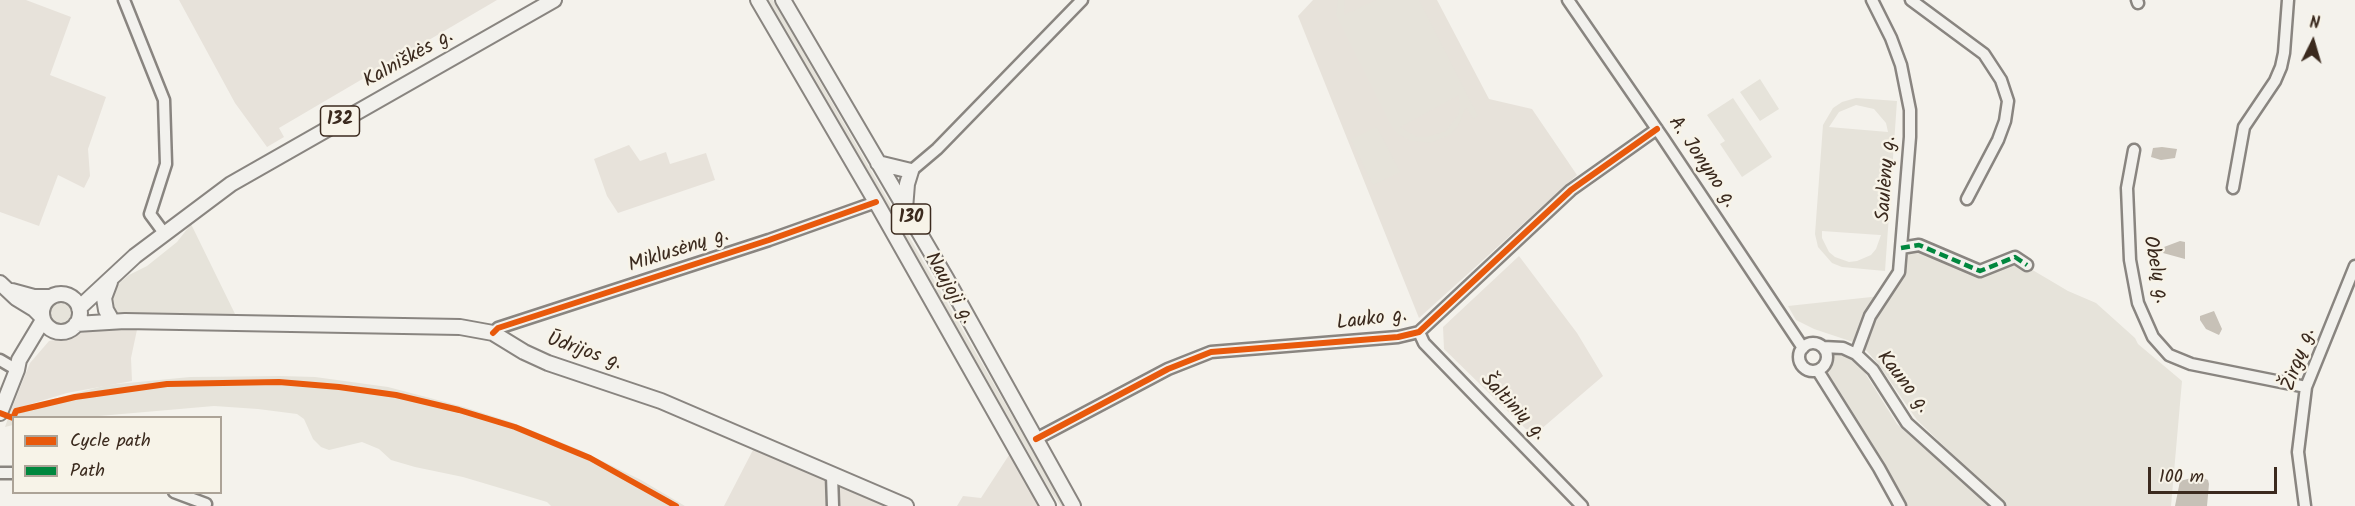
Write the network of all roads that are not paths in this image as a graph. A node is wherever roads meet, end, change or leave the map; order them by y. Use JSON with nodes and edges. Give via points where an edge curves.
{"nodes":[{"id":1,"x":124,"y":0,"type":"edge"},
{"id":2,"x":554,"y":0,"type":"edge"},
{"id":3,"x":758,"y":0,"type":"edge"},
{"id":4,"x":783,"y":0,"type":"edge"},
{"id":5,"x":1082,"y":0,"type":"edge"},
{"id":6,"x":1568,"y":0,"type":"edge"},
{"id":7,"x":1872,"y":0,"type":"edge"},
{"id":8,"x":1911,"y":0,"type":"edge"},
{"id":9,"x":2288,"y":0,"type":"edge"},
{"id":10,"x":1657,"y":129,"type":"junction"},
{"id":11,"x":2134,"y":150,"type":"dead end"},
{"id":12,"x":878,"y":163,"type":"junction"},
{"id":13,"x":911,"y":171,"type":"junction"},
{"id":14,"x":2233,"y":188,"type":"dead end"},
{"id":15,"x":1967,"y":199,"type":"dead end"},
{"id":16,"x":876,"y":202,"type":"junction"},
{"id":17,"x":905,"y":209,"type":"junction"},
{"id":18,"x":164,"y":233,"type":"junction"},
{"id":19,"x":1901,"y":248,"type":"junction"},
{"id":20,"x":135,"y":256,"type":"junction"},
{"id":21,"x":2027,"y":265,"type":"dead end"},
{"id":22,"x":2355,"y":266,"type":"edge"},
{"id":23,"x":111,"y":280,"type":"junction"},
{"id":24,"x":4,"y":287,"type":"edge"},
{"id":25,"x":68,"y":295,"type":"junction"},
{"id":26,"x":50,"y":297,"type":"junction"},
{"id":27,"x":79,"y":309,"type":"junction"},
{"id":28,"x":110,"y":317,"type":"junction"},
{"id":29,"x":42,"y":319,"type":"junction"},
{"id":30,"x":124,"y":321,"type":"junction"},
{"id":31,"x":76,"y":324,"type":"junction"},
{"id":32,"x":59,"y":332,"type":"junction"},
{"id":33,"x":1419,"y":332,"type":"junction"},
{"id":34,"x":493,"y":333,"type":"junction"},
{"id":35,"x":1823,"y":347,"type":"junction"},
{"id":36,"x":1803,"y":348,"type":"junction"},
{"id":37,"x":1856,"y":354,"type":"junction"},
{"id":38,"x":0,"y":360,"type":"edge"},
{"id":39,"x":17,"y":370,"type":"junction"},
{"id":40,"x":1818,"y":371,"type":"junction"},
{"id":41,"x":2306,"y":387,"type":"junction"},
{"id":42,"x":0,"y":413,"type":"edge"},
{"id":43,"x":1036,"y":439,"type":"junction"},
{"id":44,"x":832,"y":475,"type":"junction"},
{"id":45,"x":179,"y":494,"type":"edge"},
{"id":46,"x":206,"y":504,"type":"dead end"},
{"id":47,"x":833,"y":506,"type":"edge"},
{"id":48,"x":906,"y":506,"type":"edge"},
{"id":49,"x":1048,"y":506,"type":"edge"},
{"id":50,"x":1073,"y":506,"type":"edge"},
{"id":51,"x":1582,"y":506,"type":"edge"},
{"id":52,"x":1900,"y":506,"type":"edge"},
{"id":53,"x":1999,"y":506,"type":"edge"},
{"id":54,"x":2305,"y":506,"type":"edge"}],
"edges":[{"from":1,"to":18,"type":"street","via":[[164,100],[166,164],[150,214]]},
{"from":2,"to":18,"type":"main road","name":"Kalniškės g.","number":"132","via":[[231,184]]},
{"from":3,"to":16,"type":"main road","name":"Naujoji g.","number":"130"},
{"from":4,"to":12,"type":"main road","name":"Naujoji g.","number":"130"},
{"from":5,"to":13,"type":"street"},
{"from":6,"to":10,"type":"street","name":"A. Jonyno g."},
{"from":7,"to":19,"type":"street","name":"Saulėnų g.","via":[[1901,65],[1910,110]]},
{"from":8,"to":15,"type":"street","via":[[1984,54],[2001,80],[2008,101],[1998,140]]},
{"from":9,"to":14,"type":"street","via":[[2281,67],[2244,127]]},
{"from":10,"to":33,"type":"street","name":"Lauko g.","via":[[1571,190]]},
{"from":10,"to":36,"type":"street","name":"A. Jonyno g."},
{"from":11,"to":41,"type":"street","name":"Obelų g.","via":[[2127,188],[2130,260],[2138,303],[2153,338],[2169,355],[2191,364]]},
{"from":12,"to":13,"type":"main road"},
{"from":12,"to":17,"type":"main road","name":"Naujoji g.","number":"130"},
{"from":13,"to":17,"type":"main road"},
{"from":16,"to":34,"type":"street","name":"Miklusėnų g.","via":[[498,328]]},
{"from":16,"to":49,"type":"main road","name":"Naujoji g.","number":"130"},
{"from":17,"to":43,"type":"main road","name":"Naujoji g.","number":"130"},
{"from":18,"to":20,"type":"main road","name":"Kalniškės g.","number":"132"},
{"from":19,"to":21,"type":"street","via":[[1919,245],[1980,271],[2015,257]]},
{"from":19,"to":37,"type":"street","name":"Saulėnų g.","via":[[1899,272],[1870,316]]},
{"from":20,"to":23,"type":"main road","name":"Kalniškės g.","number":"132"},
{"from":20,"to":25,"type":"main road","name":"Kalniškės g.","number":"132","via":[[82,291]]},
{"from":22,"to":41,"type":"street","name":"Žirgų g."},
{"from":23,"to":27,"type":"main road","name":"Kalniškės g.","number":"132"},
{"from":23,"to":28,"type":"main road","via":[[104,298]]},
{"from":24,"to":26,"type":"main road","via":[[34,297]]},
{"from":24,"to":29,"type":"main road"},
{"from":25,"to":26,"type":"main road","number":"132"},
{"from":25,"to":27,"type":"main road"},
{"from":26,"to":29,"type":"main road","via":[[44,304]]},
{"from":27,"to":28,"type":"main road","name":"Ūdrijos g."},
{"from":27,"to":31,"type":"main road"},
{"from":28,"to":30,"type":"main road","name":"Ūdrijos g."},
{"from":29,"to":32,"type":"main road","via":[[49,329]]},
{"from":29,"to":39,"type":"main road"},
{"from":30,"to":31,"type":"main road","name":"Ūdrijos g."},
{"from":30,"to":34,"type":"main road","name":"Ūdrijos g.","via":[[460,327]]},
{"from":31,"to":32,"type":"main road"},
{"from":32,"to":39,"type":"main road","via":[[42,340]]},
{"from":33,"to":43,"type":"street","name":"Lauko g.","via":[[1211,352],[1168,369]]},
{"from":33,"to":51,"type":"street","name":"Šaltinių g.","via":[[1424,343]]},
{"from":34,"to":44,"type":"main road","name":"Ūdrijos g.","via":[[548,363],[661,401]]},
{"from":35,"to":36,"type":"street","via":[[1811,343]]},
{"from":35,"to":37,"type":"street","name":"Kauno g.","via":[[1843,348]]},
{"from":35,"to":40,"type":"street","via":[[1828,359]]},
{"from":36,"to":40,"type":"street","via":[[1801,364]]},
{"from":37,"to":53,"type":"street","name":"Kauno g.","via":[[1873,370],[1907,423]]},
{"from":38,"to":39,"type":"street"},
{"from":39,"to":42,"type":"main road"},
{"from":40,"to":52,"type":"street"},
{"from":41,"to":54,"type":"street","name":"Žirgų g.","via":[[2298,452]]},
{"from":43,"to":50,"type":"main road","name":"Naujoji g.","number":"130"},
{"from":44,"to":47,"type":"street"},
{"from":44,"to":48,"type":"main road","name":"Ūdrijos g."},
{"from":45,"to":46,"type":"street"}]}
